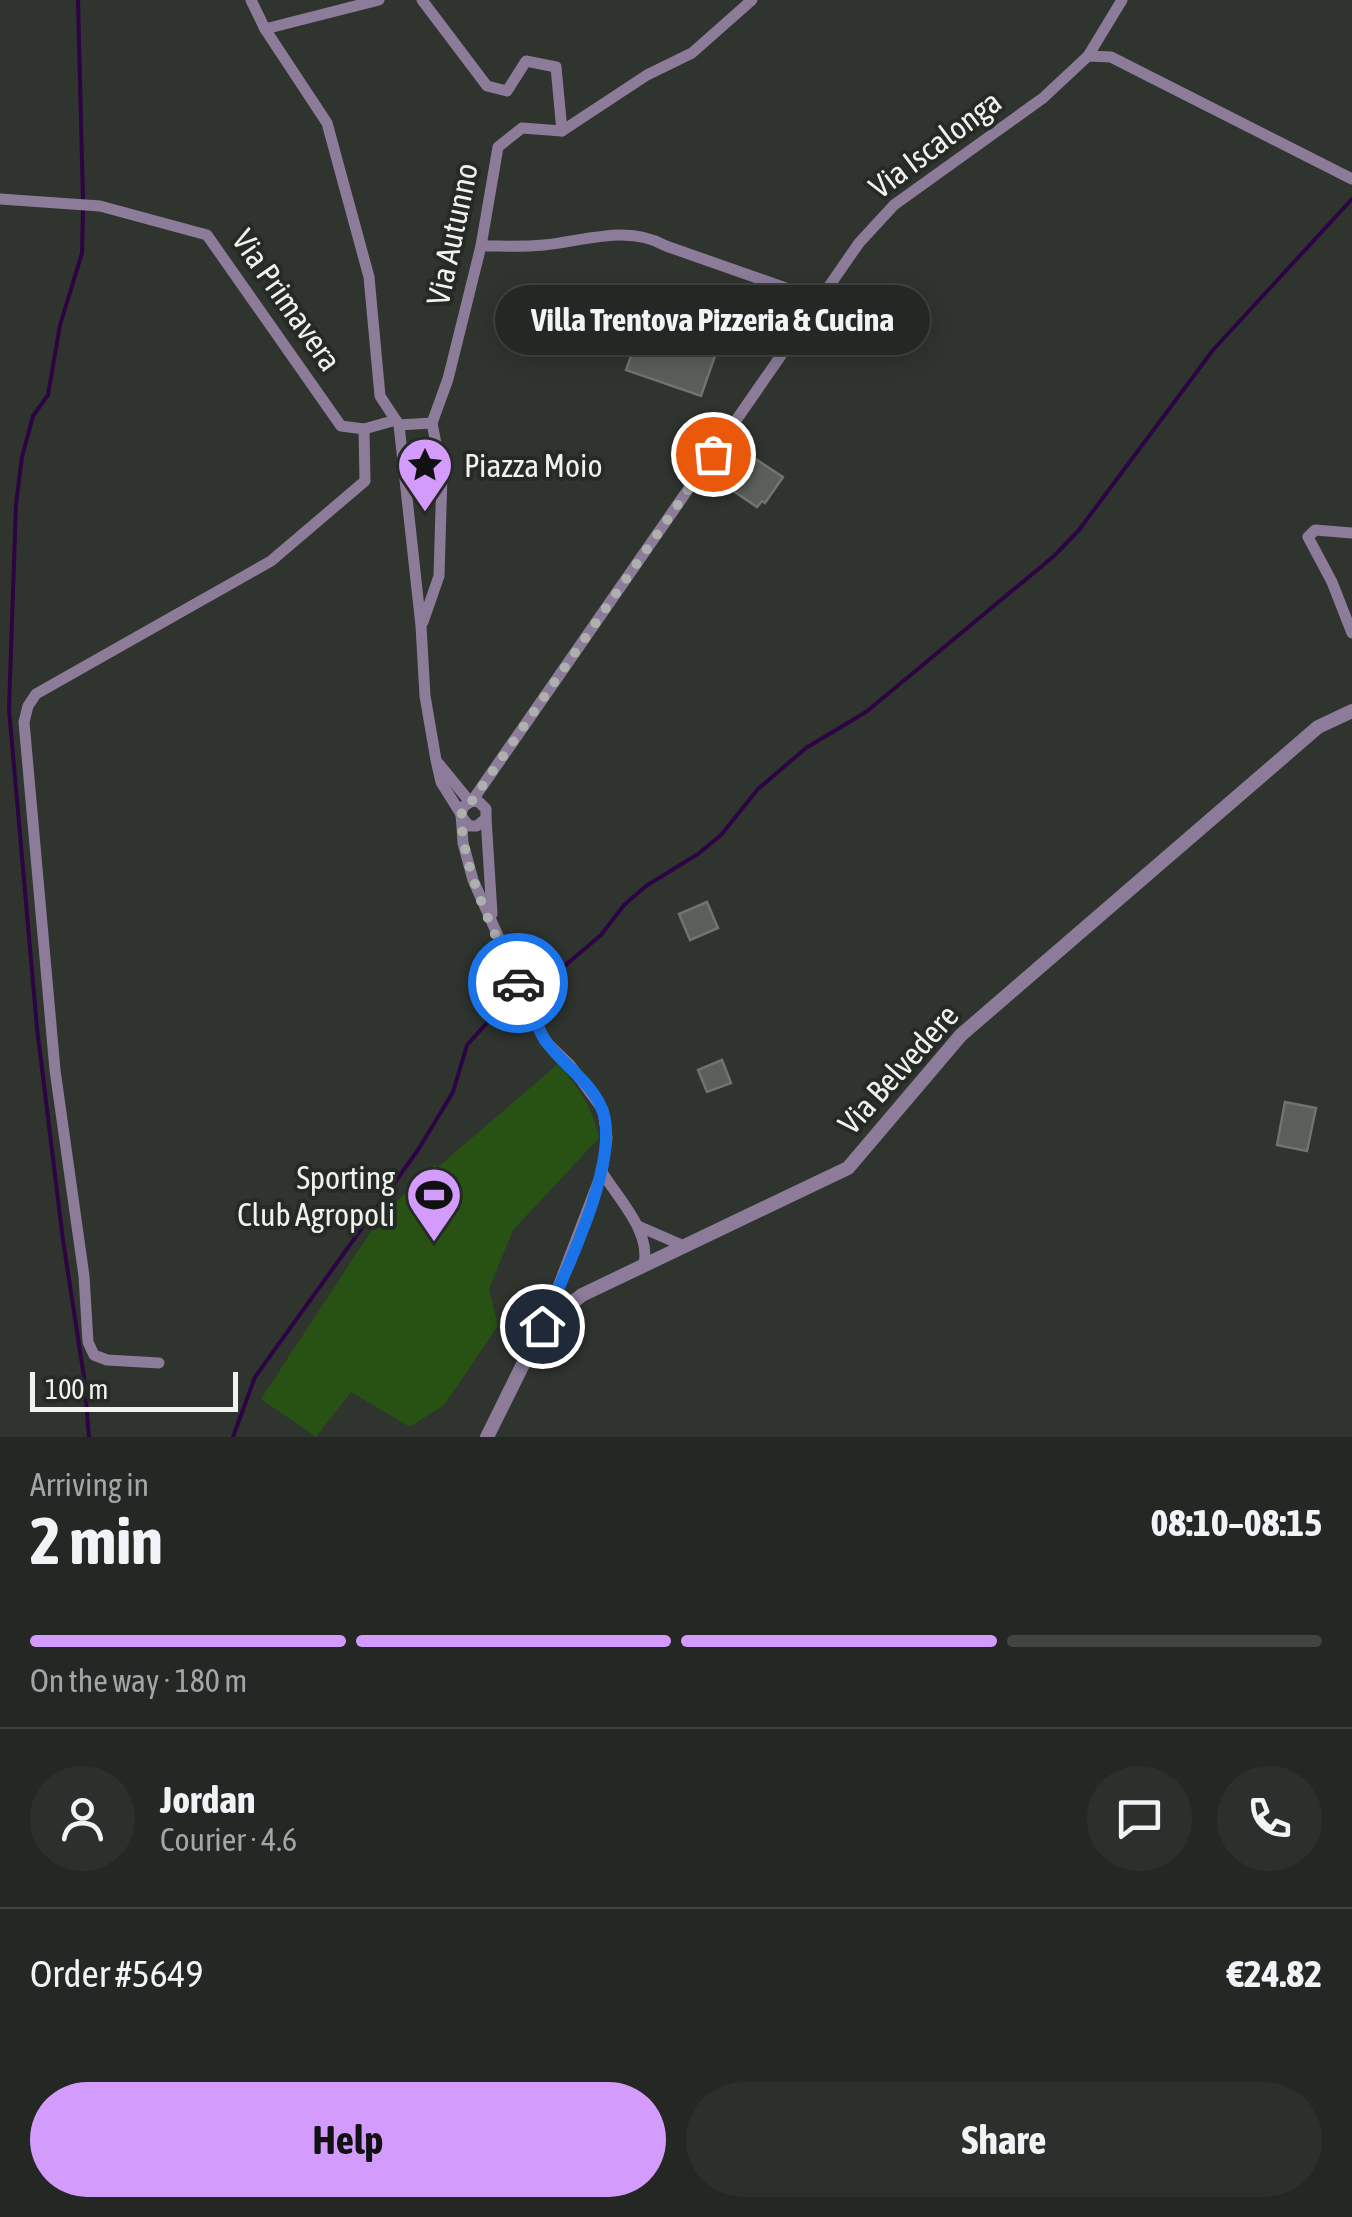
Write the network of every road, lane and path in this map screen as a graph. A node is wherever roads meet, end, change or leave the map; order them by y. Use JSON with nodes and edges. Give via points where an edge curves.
{"nodes":[{"id":1,"x":251,"y":0,"type":"edge"},
{"id":2,"x":379,"y":0,"type":"edge"},
{"id":3,"x":422,"y":0,"type":"edge"},
{"id":4,"x":752,"y":0,"type":"edge"},
{"id":5,"x":1122,"y":0,"type":"edge"},
{"id":6,"x":264,"y":29,"type":"junction"},
{"id":7,"x":1088,"y":56,"type":"junction"},
{"id":8,"x":562,"y":131,"type":"junction"},
{"id":9,"x":1352,"y":179,"type":"edge"},
{"id":10,"x":0,"y":199,"type":"edge"},
{"id":11,"x":482,"y":246,"type":"junction"},
{"id":12,"x":820,"y":300,"type":"junction"},
{"id":13,"x":397,"y":423,"type":"junction"},
{"id":14,"x":432,"y":423,"type":"junction"},
{"id":15,"x":364,"y":429,"type":"junction"},
{"id":16,"x":1352,"y":534,"type":"edge"},
{"id":17,"x":422,"y":626,"type":"junction"},
{"id":18,"x":1352,"y":633,"type":"edge"},
{"id":19,"x":1352,"y":711,"type":"edge"},
{"id":20,"x":436,"y":760,"type":"junction"},
{"id":21,"x":490,"y":774,"type":"junction"},
{"id":22,"x":471,"y":801,"type":"junction"},
{"id":23,"x":486,"y":813,"type":"junction"},
{"id":24,"x":461,"y":815,"type":"junction"},
{"id":25,"x":493,"y":924,"type":"junction"},
{"id":26,"x":602,"y":1172,"type":"junction"},
{"id":27,"x":638,"y":1226,"type":"junction"},
{"id":28,"x":684,"y":1246,"type":"junction"},
{"id":29,"x":644,"y":1265,"type":"junction"},
{"id":30,"x":542,"y":1326,"type":"junction"},
{"id":31,"x":158,"y":1364,"type":"dead end"},
{"id":32,"x":487,"y":1437,"type":"edge"}],
"edges":[{"from":1,"to":6,"type":"street"},
{"from":2,"to":6,"type":"street"},
{"from":3,"to":8,"type":"street","via":[[487,86],[507,90],[526,61],[556,67]]},
{"from":4,"to":8,"type":"street","name":"Via Autunno","via":[[692,53]]},
{"from":5,"to":7,"type":"street","name":"Via Iscalonga"},
{"from":6,"to":13,"type":"street","via":[[327,122],[369,277],[380,396]]},
{"from":7,"to":9,"type":"street","via":[[1111,57]]},
{"from":7,"to":12,"type":"street","name":"Via Iscalonga","via":[[1043,98],[894,205]]},
{"from":8,"to":11,"type":"street","name":"Via Autunno","via":[[522,128],[498,147]]},
{"from":10,"to":15,"type":"street","name":"Via Primavera","via":[[94,206],[208,234],[341,426]]},
{"from":11,"to":12,"type":"street","via":[[648,236]]},
{"from":11,"to":14,"type":"street","name":"Via Autunno"},
{"from":12,"to":21,"type":"street","name":"Via Iscalonga"},
{"from":13,"to":14,"type":"street"},
{"from":13,"to":15,"type":"street"},
{"from":13,"to":17,"type":"street"},
{"from":14,"to":17,"type":"street","via":[[442,475],[439,576]]},
{"from":15,"to":31,"type":"street","via":[[364,481],[271,562],[36,694],[24,722],[88,1342],[94,1356]]},
{"from":16,"to":18,"type":"street","via":[[1315,530],[1308,536]]},
{"from":17,"to":20,"type":"street"},
{"from":19,"to":28,"type":"street","name":"Via Belvedere","via":[[1318,727],[961,1034],[848,1168]]},
{"from":20,"to":22,"type":"street"},
{"from":20,"to":24,"type":"street"},
{"from":21,"to":22,"type":"street","name":"Via Iscalonga"},
{"from":21,"to":23,"type":"street","name":"Via Iscalonga"},
{"from":22,"to":23,"type":"street"},
{"from":22,"to":24,"type":"street"},
{"from":23,"to":24,"type":"street","via":[[473,826]]},
{"from":23,"to":25,"type":"street","name":"Via Iscalonga"},
{"from":24,"to":25,"type":"street","via":[[473,880]]},
{"from":25,"to":26,"type":"street","via":[[545,1040],[603,1110]]},
{"from":26,"to":27,"type":"street"},
{"from":26,"to":30,"type":"street"},
{"from":27,"to":28,"type":"street"},
{"from":27,"to":29,"type":"street"},
{"from":28,"to":29,"type":"street","name":"Via Belvedere"},
{"from":29,"to":30,"type":"street","name":"Via Belvedere","via":[[582,1295]]},
{"from":30,"to":32,"type":"street","name":"Via Belvedere"}]}
